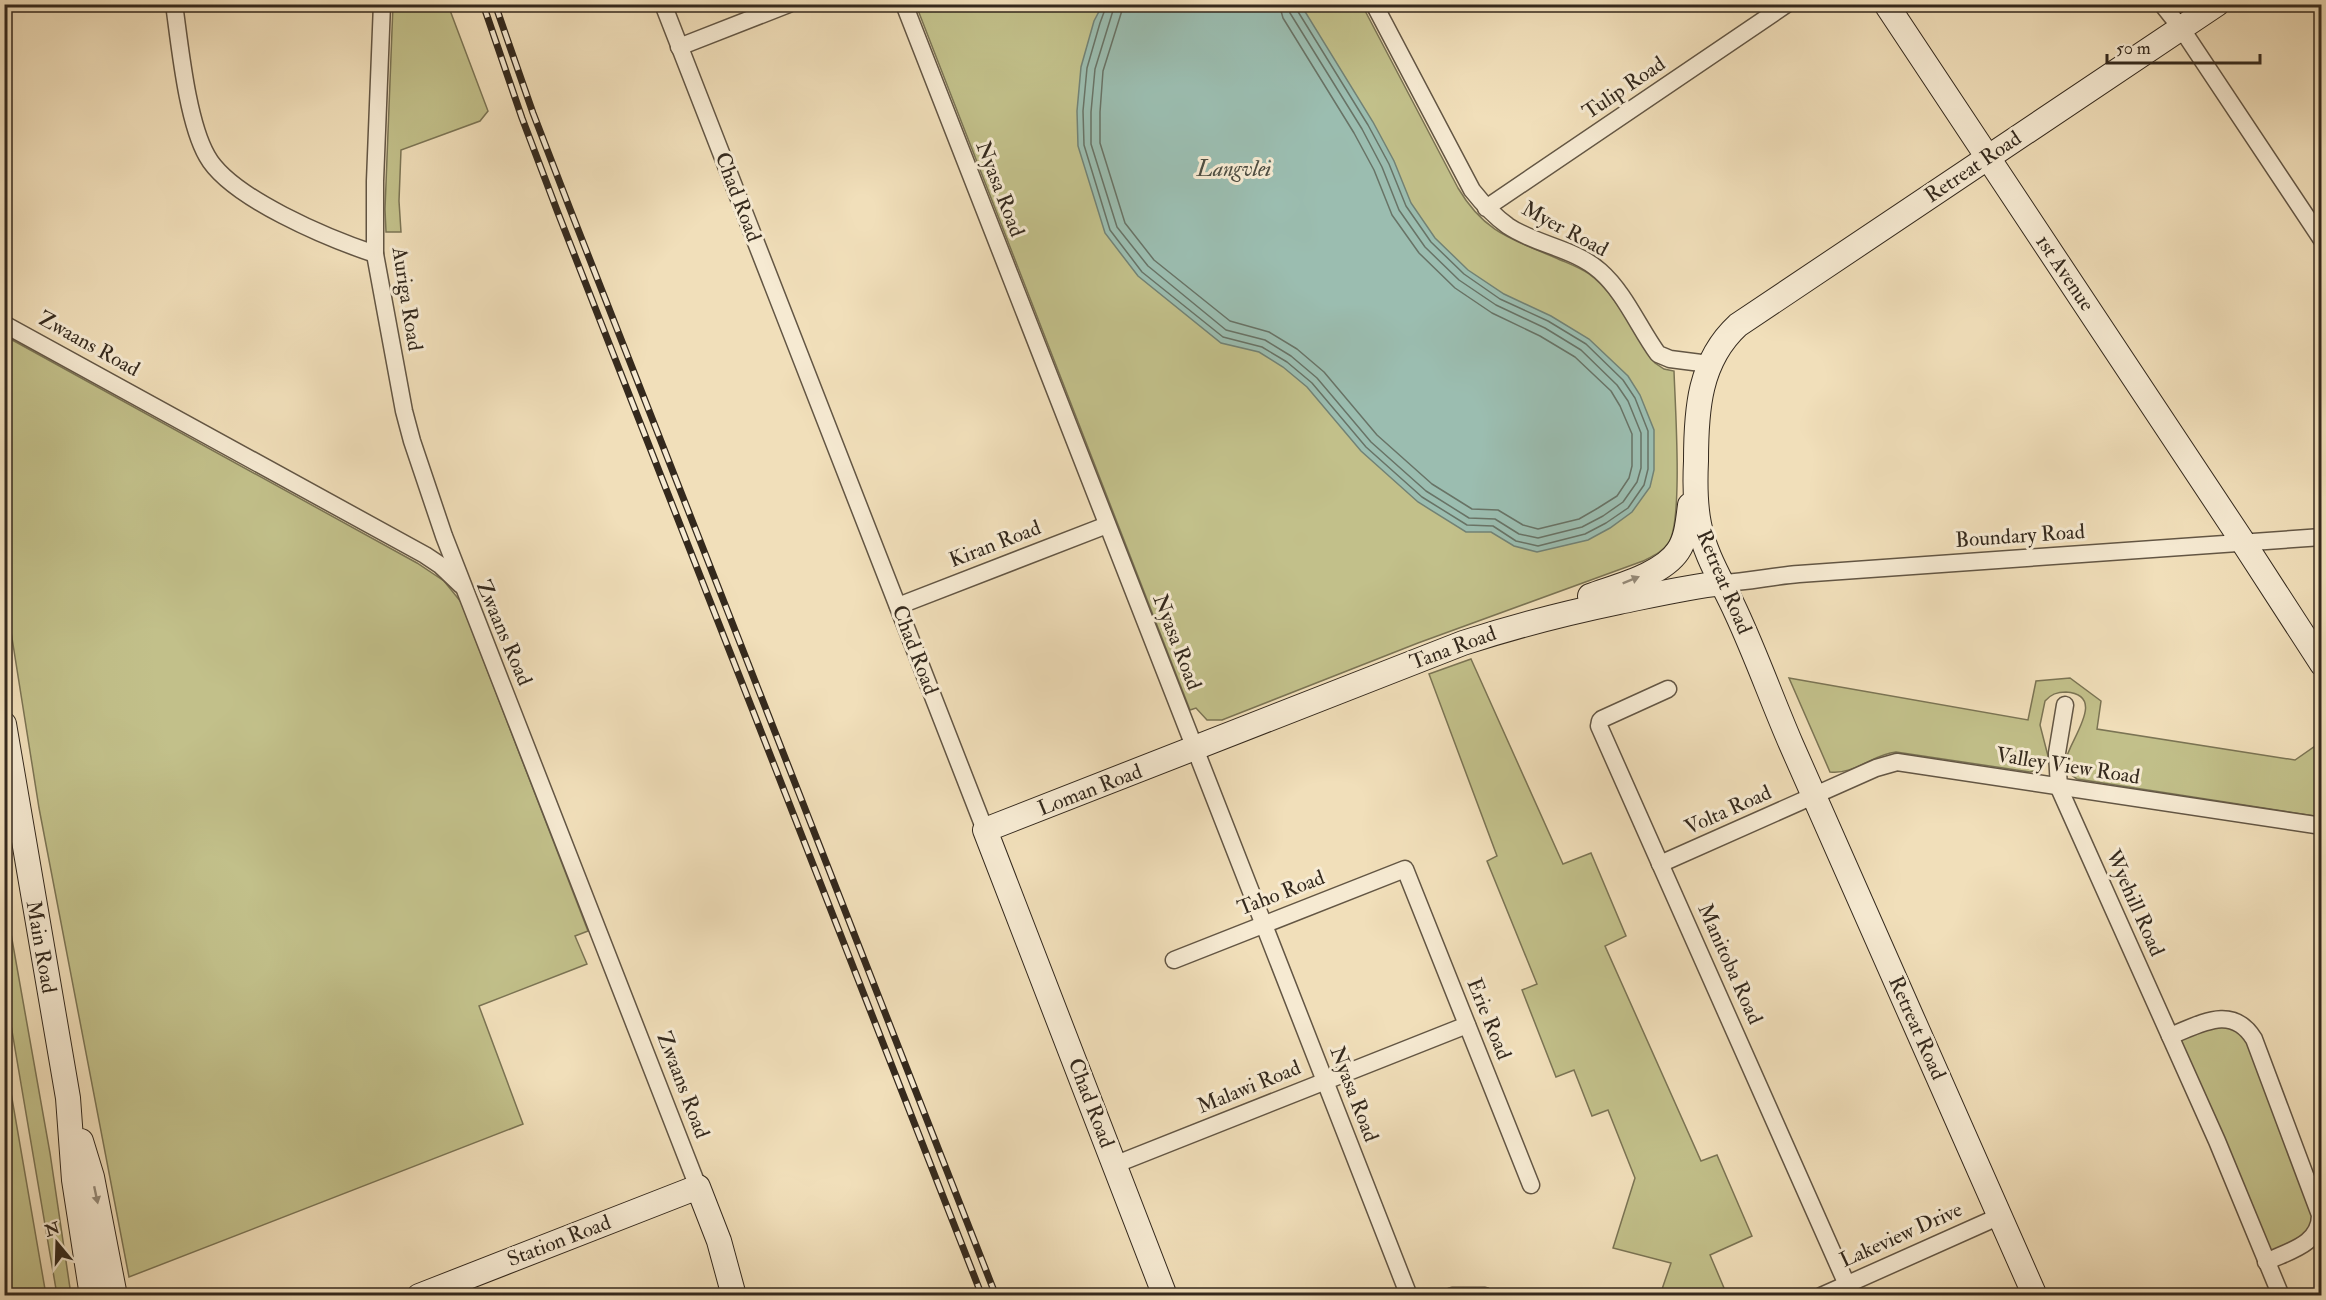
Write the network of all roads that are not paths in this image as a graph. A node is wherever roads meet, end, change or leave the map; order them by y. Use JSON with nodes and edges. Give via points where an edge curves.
{"nodes":[{"id":1,"x":174,"y":4,"type":"edge"},
{"id":2,"x":382,"y":4,"type":"edge"},
{"id":3,"x":663,"y":4,"type":"edge"},
{"id":4,"x":789,"y":4,"type":"edge"},
{"id":5,"x":904,"y":4,"type":"edge"},
{"id":6,"x":1374,"y":4,"type":"edge"},
{"id":7,"x":1787,"y":4,"type":"edge"},
{"id":8,"x":1886,"y":4,"type":"edge"},
{"id":9,"x":2162,"y":4,"type":"edge"},
{"id":10,"x":2217,"y":4,"type":"edge"},
{"id":11,"x":2181,"y":28,"type":"junction"},
{"id":12,"x":680,"y":47,"type":"junction"},
{"id":13,"x":1987,"y":158,"type":"junction"},
{"id":14,"x":1486,"y":208,"type":"junction"},
{"id":15,"x":2322,"y":240,"type":"edge"},
{"id":16,"x":375,"y":254,"type":"junction"},
{"id":17,"x":4,"y":324,"type":"edge"},
{"id":18,"x":1709,"y":364,"type":"junction"},
{"id":19,"x":1695,"y":471,"type":"junction"},
{"id":20,"x":1107,"y":525,"type":"junction"},
{"id":21,"x":2322,"y":537,"type":"edge"},
{"id":22,"x":2243,"y":542,"type":"junction"},
{"id":23,"x":1722,"y":583,"type":"junction"},
{"id":24,"x":465,"y":590,"type":"junction"},
{"id":25,"x":898,"y":606,"type":"junction"},
{"id":26,"x":1518,"y":625,"type":"junction"},
{"id":27,"x":2322,"y":664,"type":"edge"},
{"id":28,"x":1668,"y":689,"type":"dead end"},
{"id":29,"x":2065,"y":705,"type":"dead end"},
{"id":30,"x":4,"y":724,"type":"edge"},
{"id":31,"x":1195,"y":749,"type":"junction"},
{"id":32,"x":2059,"y":788,"type":"junction"},
{"id":33,"x":1814,"y":796,"type":"junction"},
{"id":34,"x":2322,"y":826,"type":"edge"},
{"id":35,"x":985,"y":830,"type":"junction"},
{"id":36,"x":1660,"y":864,"type":"junction"},
{"id":37,"x":1405,"y":869,"type":"joint"},
{"id":38,"x":1263,"y":924,"type":"junction"},
{"id":39,"x":1174,"y":960,"type":"dead end"},
{"id":40,"x":1467,"y":1025,"type":"junction"},
{"id":41,"x":2170,"y":1036,"type":"junction"},
{"id":42,"x":1325,"y":1081,"type":"junction"},
{"id":43,"x":68,"y":1098,"type":"junction"},
{"id":44,"x":1114,"y":1165,"type":"junction"},
{"id":45,"x":1531,"y":1185,"type":"dead end"},
{"id":46,"x":698,"y":1187,"type":"junction"},
{"id":47,"x":2000,"y":1216,"type":"junction"},
{"id":48,"x":2266,"y":1262,"type":"junction"},
{"id":49,"x":1850,"y":1290,"type":"edge"},
{"id":50,"x":92,"y":1296,"type":"edge"},
{"id":51,"x":115,"y":1296,"type":"edge"},
{"id":52,"x":419,"y":1296,"type":"edge"},
{"id":53,"x":734,"y":1296,"type":"edge"},
{"id":54,"x":1165,"y":1296,"type":"edge"},
{"id":55,"x":1409,"y":1296,"type":"edge"},
{"id":56,"x":1452,"y":1296,"type":"edge"},
{"id":57,"x":1485,"y":1296,"type":"edge"},
{"id":58,"x":1821,"y":1296,"type":"edge"},
{"id":59,"x":2035,"y":1296,"type":"edge"},
{"id":60,"x":2281,"y":1296,"type":"edge"}],
"edges":[{"from":1,"to":16,"type":"street","via":[[191,105],[207,158],[229,182],[266,205],[340,242]]},
{"from":2,"to":16,"type":"street","name":"Auriga Road"},
{"from":3,"to":12,"type":"street","name":"Chad Road"},
{"from":4,"to":12,"type":"street"},
{"from":5,"to":20,"type":"street","name":"Nyasa Road"},
{"from":6,"to":14,"type":"street","name":"Myer Road","via":[[1472,190]]},
{"from":7,"to":14,"type":"street","name":"Tulip Road"},
{"from":8,"to":13,"type":"main road","name":"1st Avenue"},
{"from":9,"to":11,"type":"street"},
{"from":10,"to":11,"type":"main road","name":"Retreat Road"},
{"from":11,"to":13,"type":"main road","name":"Retreat Road"},
{"from":11,"to":15,"type":"street"},
{"from":12,"to":25,"type":"street","name":"Chad Road"},
{"from":13,"to":18,"type":"main road","name":"Retreat Road","via":[[1747,318],[1728,334]]},
{"from":13,"to":22,"type":"main road","name":"1st Avenue"},
{"from":14,"to":18,"type":"street","name":"Myer Road","via":[[1509,227],[1600,270],[1658,354]]},
{"from":16,"to":24,"type":"street","name":"Auriga Road","via":[[412,441]]},
{"from":17,"to":24,"type":"street","name":"Zwaans Road","via":[[425,555]]},
{"from":18,"to":19,"type":"main road","name":"Retreat Road","via":[[1697,406]]},
{"from":19,"to":23,"type":"main road","name":"Retreat Road","via":[[1701,535]]},
{"from":26,"to":19,"type":"main road","one_way":true,"via":[[1671,560],[1687,530]]},
{"from":20,"to":25,"type":"street","name":"Kiran Road"},
{"from":20,"to":31,"type":"street","name":"Nyasa Road"},
{"from":21,"to":22,"type":"street","name":"Boundary Road"},
{"from":22,"to":23,"type":"street","name":"Boundary Road","via":[[1770,576],[1752,582]]},
{"from":22,"to":27,"type":"main road","name":"1st Avenue"},
{"from":23,"to":26,"type":"main road","name":"Tana Road"},
{"from":23,"to":33,"type":"main road","name":"Retreat Road"},
{"from":24,"to":46,"type":"street","name":"Zwaans Road"},
{"from":25,"to":35,"type":"street","name":"Chad Road"},
{"from":26,"to":31,"type":"main road","name":"Tana Road","via":[[1422,658]]},
{"from":28,"to":36,"type":"street","name":"Manitoba Road","via":[[1602,718],[1599,723]]},
{"from":29,"to":32,"type":"street","via":[[2057,753]]},
{"from":30,"to":43,"type":"main road","name":"Main Road"},
{"from":31,"to":35,"type":"main road","name":"Loman Road"},
{"from":31,"to":38,"type":"street","name":"Nyasa Road"},
{"from":32,"to":33,"type":"street","name":"Valley View Road","via":[[1897,762]]},
{"from":32,"to":34,"type":"street","name":"Valley View Road"},
{"from":32,"to":41,"type":"street","name":"Wyehill Road"},
{"from":33,"to":36,"type":"street","name":"Volta Road"},
{"from":33,"to":47,"type":"main road","name":"Retreat Road"},
{"from":35,"to":44,"type":"main road","name":"Chad Road"},
{"from":36,"to":49,"type":"street","name":"Manitoba Road"},
{"from":37,"to":38,"type":"street","name":"Taho Road"},
{"from":37,"to":40,"type":"street","name":"Erie Road"},
{"from":38,"to":39,"type":"street","name":"Taho Road"},
{"from":38,"to":42,"type":"street","name":"Nyasa Road"},
{"from":40,"to":42,"type":"street","name":"Malawi Road"},
{"from":40,"to":45,"type":"street","name":"Erie Road"},
{"from":41,"to":48,"type":"street","name":"Wyehill Road"},
{"from":41,"to":48,"type":"street","via":[[2218,1018],[2234,1021],[2254,1040],[2320,1215],[2320,1228],[2312,1238]]},
{"from":42,"to":44,"type":"street","name":"Malawi Road"},
{"from":42,"to":55,"type":"street","name":"Nyasa Road"},
{"from":43,"to":50,"type":"main road","name":"Main Road","via":[[74,1180]]},
{"from":43,"to":51,"type":"main road","name":"Main Road","one_way":true,"via":[[92,1177]]},
{"from":44,"to":54,"type":"main road","name":"Chad Road"},
{"from":46,"to":52,"type":"main road","name":"Station Road"},
{"from":46,"to":53,"type":"main road","via":[[719,1241]]},
{"from":47,"to":49,"type":"street","name":"Lakeview Drive"},
{"from":47,"to":59,"type":"main road","name":"Retreat Road"},
{"from":48,"to":60,"type":"street","name":"Wyehill Road"},
{"from":49,"to":58,"type":"street","name":"Lakeview Drive"},
{"from":56,"to":57,"type":"street"}]}
